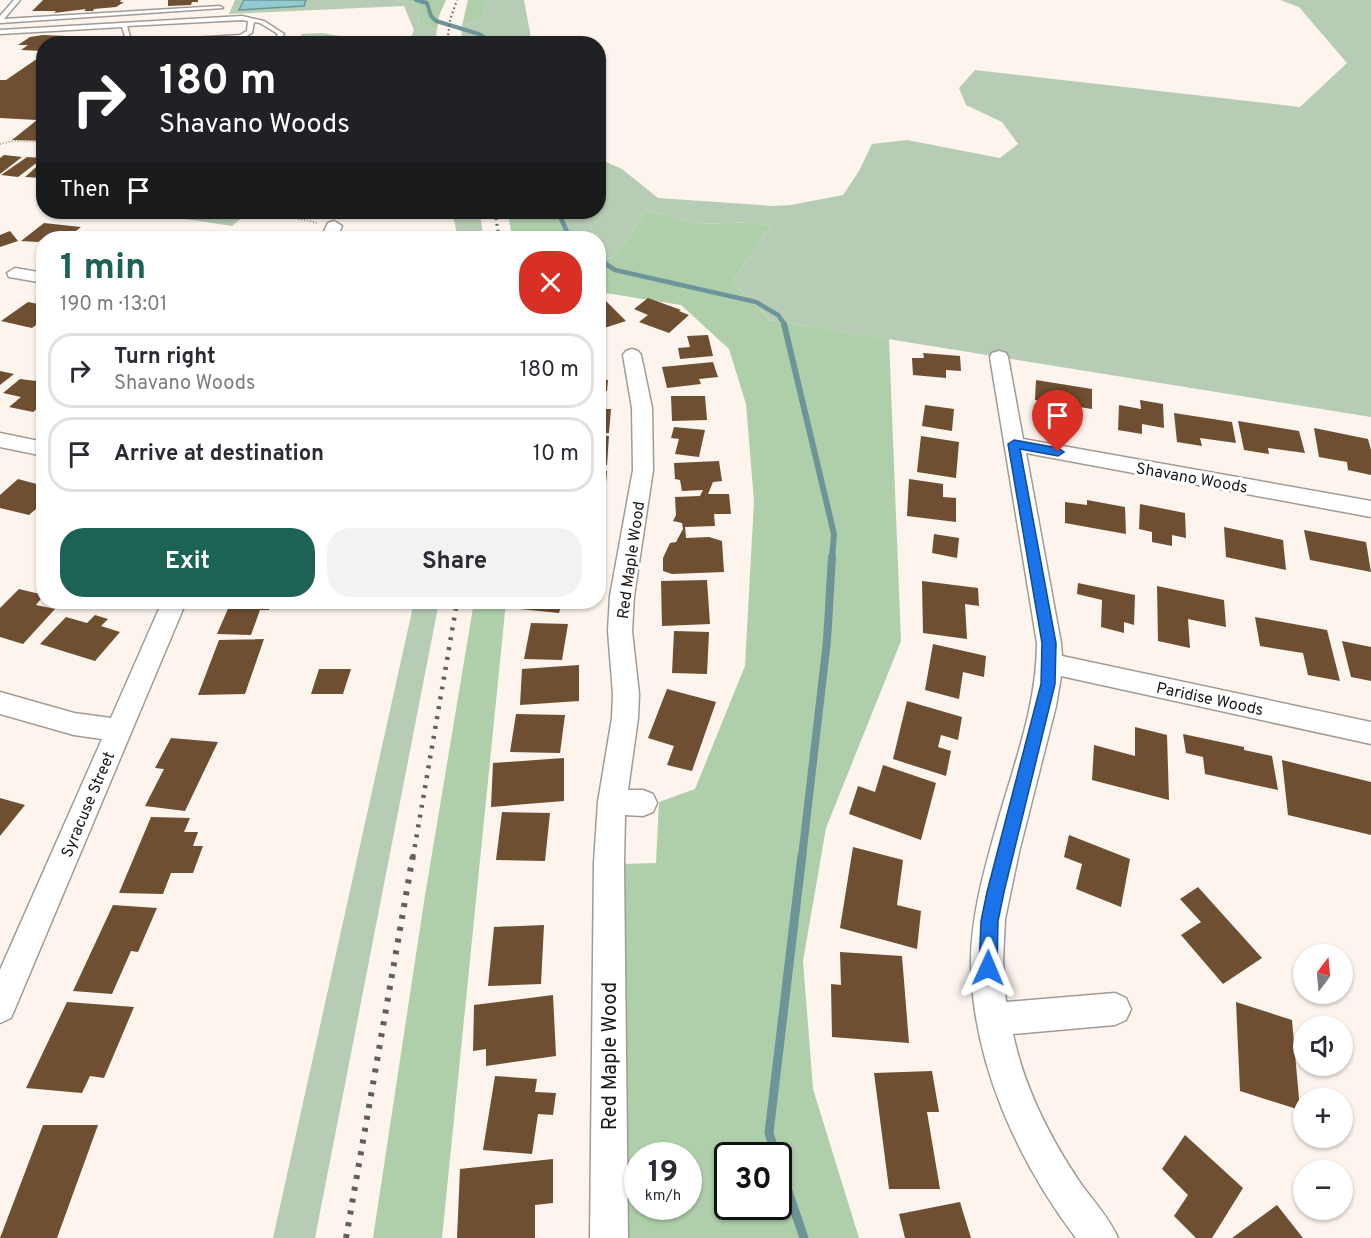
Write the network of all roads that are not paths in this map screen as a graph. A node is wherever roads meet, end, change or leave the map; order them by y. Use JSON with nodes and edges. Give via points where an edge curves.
{"nodes":[{"id":1,"x":17,"y":0,"type":"edge"},
{"id":2,"x":220,"y":8,"type":"dead end"},
{"id":3,"x":0,"y":20,"type":"edge"},
{"id":4,"x":251,"y":20,"type":"junction"},
{"id":5,"x":124,"y":25,"type":"junction"},
{"id":6,"x":0,"y":32,"type":"edge"},
{"id":7,"x":127,"y":36,"type":"edge"},
{"id":8,"x":243,"y":36,"type":"edge"},
{"id":9,"x":280,"y":36,"type":"edge"},
{"id":10,"x":15,"y":273,"type":"dead end"},
{"id":11,"x":36,"y":277,"type":"edge"},
{"id":12,"x":632,"y":355,"type":"dead end"},
{"id":13,"x":999,"y":357,"type":"dead end"},
{"id":14,"x":0,"y":440,"type":"edge"},
{"id":15,"x":1014,"y":444,"type":"junction"},
{"id":16,"x":36,"y":447,"type":"edge"},
{"id":17,"x":1371,"y":509,"type":"edge"},
{"id":18,"x":171,"y":609,"type":"edge"},
{"id":19,"x":1048,"y":663,"type":"junction"},
{"id":20,"x":0,"y":703,"type":"edge"},
{"id":21,"x":118,"y":730,"type":"junction"},
{"id":22,"x":1371,"y":733,"type":"edge"},
{"id":23,"x":612,"y":802,"type":"junction"},
{"id":24,"x":643,"y":803,"type":"dead end"},
{"id":25,"x":0,"y":1007,"type":"edge"},
{"id":26,"x":1115,"y":1009,"type":"dead end"},
{"id":27,"x":993,"y":1018,"type":"junction"},
{"id":28,"x":609,"y":1238,"type":"edge"},
{"id":29,"x":1099,"y":1238,"type":"edge"}],
"edges":[{"from":1,"to":3,"type":"lane"},
{"from":2,"to":3,"type":"lane","via":[[141,9]]},
{"from":4,"to":5,"type":"lane"},
{"from":4,"to":8,"type":"lane","via":[[250,32]]},
{"from":4,"to":9,"type":"lane","via":[[262,22]]},
{"from":5,"to":6,"type":"lane"},
{"from":5,"to":7,"type":"lane"},
{"from":10,"to":11,"type":"street"},
{"from":12,"to":23,"type":"street","name":"Red Maple Wood","via":[[642,408],[643,470],[622,596],[625,718]]},
{"from":13,"to":15,"type":"street"},
{"from":14,"to":16,"type":"street"},
{"from":15,"to":17,"type":"street","name":"Shavano Woods"},
{"from":15,"to":19,"type":"street","via":[[1049,643]]},
{"from":18,"to":21,"type":"street","name":"Syracuse Street"},
{"from":19,"to":22,"type":"street","name":"Paridise Woods"},
{"from":19,"to":27,"type":"street","via":[[1048,684],[990,921]]},
{"from":20,"to":21,"type":"street","via":[[74,724]]},
{"from":21,"to":25,"type":"street","name":"Syracuse Street"},
{"from":23,"to":24,"type":"street"},
{"from":23,"to":28,"type":"street","name":"Red Maple Wood"},
{"from":26,"to":27,"type":"street"},
{"from":27,"to":29,"type":"street","via":[[1014,1093],[1030,1132],[1076,1211]]}]}
